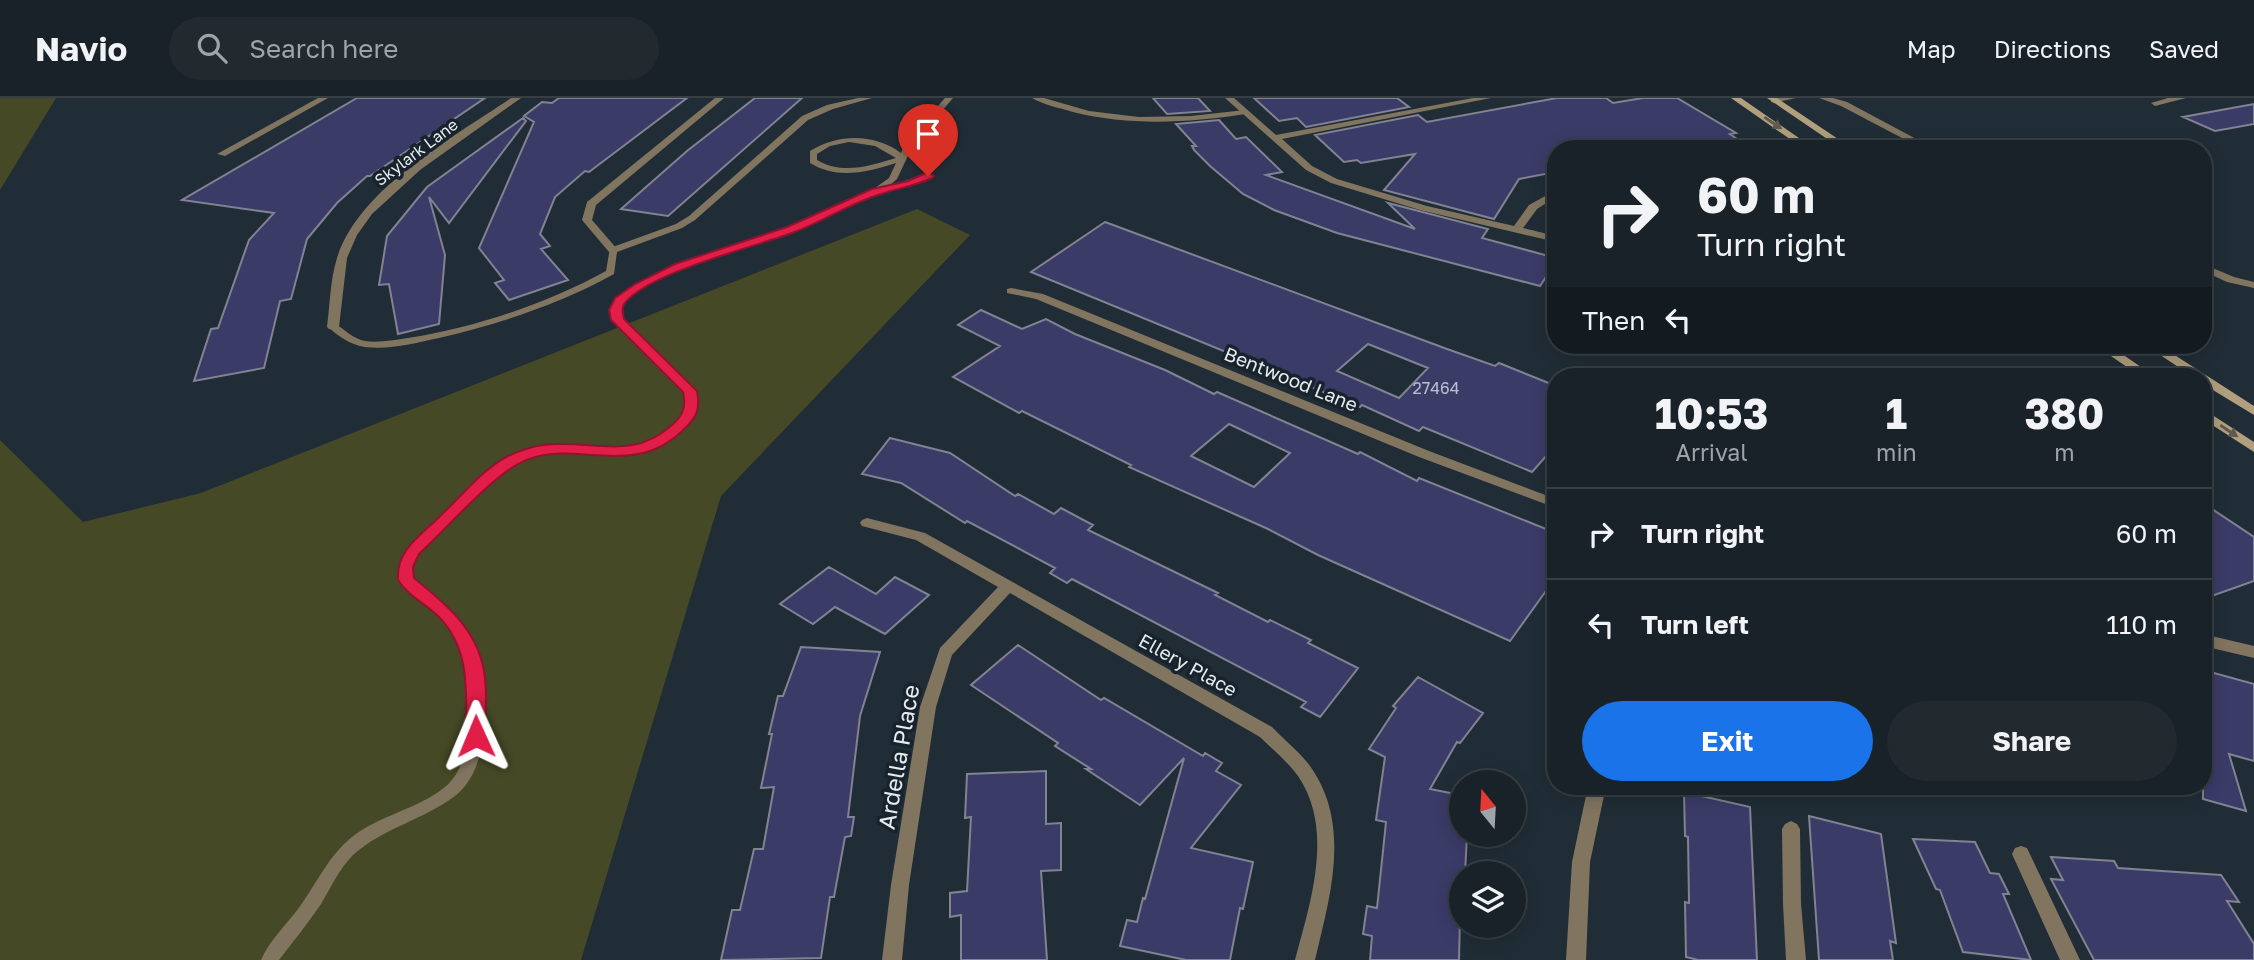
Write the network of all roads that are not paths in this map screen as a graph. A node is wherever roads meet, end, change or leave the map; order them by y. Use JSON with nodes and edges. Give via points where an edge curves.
{"nodes":[{"id":1,"x":324,"y":98,"type":"edge"},
{"id":2,"x":517,"y":98,"type":"edge"},
{"id":3,"x":720,"y":98,"type":"edge"},
{"id":4,"x":868,"y":98,"type":"edge"},
{"id":5,"x":949,"y":98,"type":"edge"},
{"id":6,"x":1036,"y":98,"type":"edge"},
{"id":7,"x":1229,"y":98,"type":"edge"},
{"id":8,"x":1487,"y":98,"type":"edge"},
{"id":9,"x":1735,"y":98,"type":"edge"},
{"id":10,"x":1792,"y":98,"type":"edge"},
{"id":11,"x":1823,"y":98,"type":"edge"},
{"id":12,"x":2182,"y":98,"type":"edge"},
{"id":13,"x":1772,"y":99,"type":"edge"},
{"id":14,"x":2155,"y":103,"type":"dead end"},
{"id":15,"x":1245,"y":112,"type":"junction"},
{"id":16,"x":1274,"y":138,"type":"junction"},
{"id":17,"x":1798,"y":140,"type":"edge"},
{"id":18,"x":1835,"y":140,"type":"edge"},
{"id":19,"x":1914,"y":140,"type":"edge"},
{"id":20,"x":222,"y":154,"type":"dead end"},
{"id":21,"x":902,"y":159,"type":"junction"},
{"id":22,"x":928,"y":176,"type":"dead end"},
{"id":23,"x":876,"y":191,"type":"junction"},
{"id":24,"x":1547,"y":198,"type":"edge"},
{"id":25,"x":1517,"y":229,"type":"junction"},
{"id":26,"x":1547,"y":237,"type":"edge"},
{"id":27,"x":613,"y":250,"type":"junction"},
{"id":28,"x":2212,"y":271,"type":"edge"},
{"id":29,"x":2254,"y":285,"type":"edge"},
{"id":30,"x":1011,"y":291,"type":"dead end"},
{"id":31,"x":333,"y":327,"type":"joint"},
{"id":32,"x":2115,"y":354,"type":"edge"},
{"id":33,"x":2165,"y":354,"type":"edge"},
{"id":34,"x":2136,"y":368,"type":"edge"},
{"id":35,"x":2188,"y":368,"type":"edge"},
{"id":36,"x":2212,"y":384,"type":"edge"},
{"id":37,"x":2254,"y":411,"type":"edge"},
{"id":38,"x":2212,"y":420,"type":"edge"},
{"id":39,"x":2254,"y":448,"type":"edge"},
{"id":40,"x":1547,"y":501,"type":"edge"},
{"id":41,"x":867,"y":523,"type":"dead end"},
{"id":42,"x":1007,"y":587,"type":"junction"},
{"id":43,"x":2212,"y":642,"type":"edge"},
{"id":44,"x":2254,"y":652,"type":"edge"},
{"id":45,"x":1595,"y":795,"type":"edge"},
{"id":46,"x":1791,"y":828,"type":"dead end"},
{"id":47,"x":2021,"y":854,"type":"dead end"},
{"id":48,"x":269,"y":960,"type":"edge"},
{"id":49,"x":891,"y":960,"type":"edge"},
{"id":50,"x":1305,"y":960,"type":"edge"},
{"id":51,"x":1576,"y":960,"type":"edge"},
{"id":52,"x":1796,"y":960,"type":"edge"},
{"id":53,"x":2070,"y":960,"type":"edge"}],
"edges":[{"from":1,"to":20,"type":"street"},
{"from":2,"to":31,"type":"street","name":"Skylark Lane","via":[[402,179],[367,211],[343,255]]},
{"from":3,"to":27,"type":"street","via":[[592,204],[587,220]]},
{"from":4,"to":27,"type":"lane","via":[[804,118],[692,218]]},
{"from":5,"to":21,"type":"lane","via":[[909,144]]},
{"from":6,"to":15,"type":"lane","via":[[1099,117],[1136,121],[1168,122]]},
{"from":7,"to":15,"type":"street"},
{"from":8,"to":16,"type":"street"},
{"from":9,"to":17,"type":"main road","one_way":true},
{"from":10,"to":13,"type":"street"},
{"from":11,"to":19,"type":"street"},
{"from":12,"to":14,"type":"street"},
{"from":13,"to":18,"type":"main road"},
{"from":15,"to":16,"type":"street"},
{"from":16,"to":25,"type":"street","via":[[1309,168],[1334,181]]},
{"from":21,"to":21,"type":"lane","via":[[888,146],[872,141],[828,144],[813,153],[813,161],[822,169],[837,171]]},
{"from":21,"to":23,"type":"lane","via":[[892,178]]},
{"from":22,"to":23,"type":"lane"},
{"from":23,"to":48,"type":"lane","via":[[791,230],[679,266],[619,301],[615,310],[618,320],[690,391],[693,405],[688,418],[671,434],[639,450],[545,449],[513,460],[412,551],[405,567],[406,580],[445,612],[464,638],[475,670],[476,736],[469,768],[453,790],[378,827],[344,852]]},
{"from":24,"to":25,"type":"street","via":[[1533,207]]},
{"from":25,"to":26,"type":"street"},
{"from":27,"to":31,"type":"lane","via":[[611,272],[595,283],[505,317],[385,346],[363,344]]},
{"from":28,"to":29,"type":"street"},
{"from":30,"to":40,"type":"street","name":"Bentwood Lane","via":[[1039,296]]},
{"from":32,"to":34,"type":"main road"},
{"from":33,"to":35,"type":"main road"},
{"from":36,"to":37,"type":"main road"},
{"from":38,"to":39,"type":"main road","one_way":true},
{"from":41,"to":42,"type":"street","name":"Ellery Place","via":[[920,536]]},
{"from":42,"to":49,"type":"street","name":"Ardella Place","via":[[945,652],[928,707]]},
{"from":42,"to":50,"type":"street","name":"Ellery Place","via":[[1266,732],[1307,774],[1324,813],[1327,869]]},
{"from":43,"to":44,"type":"street"},
{"from":45,"to":51,"type":"street","via":[[1581,862]]},
{"from":46,"to":52,"type":"street"},
{"from":47,"to":53,"type":"street"}]}
